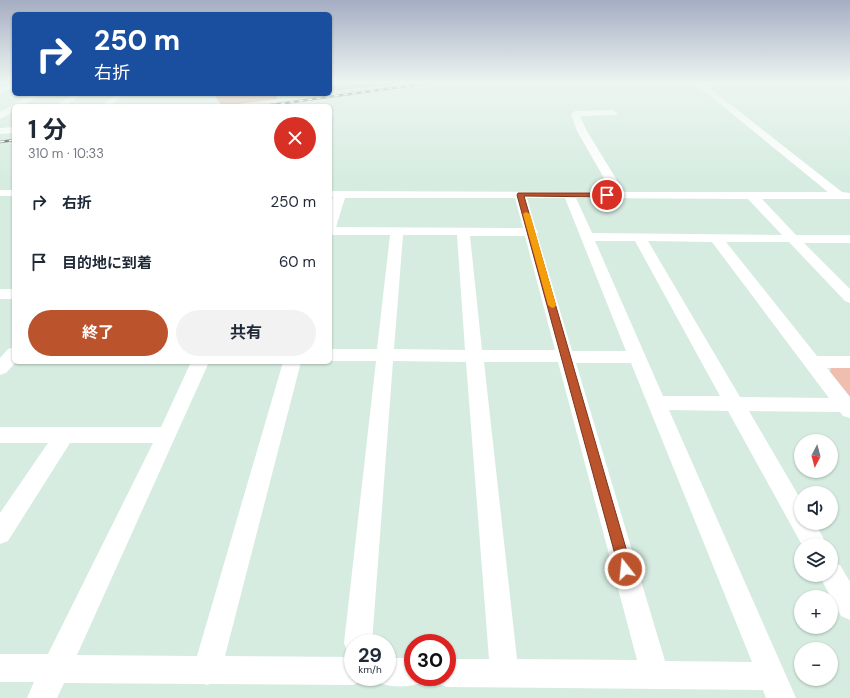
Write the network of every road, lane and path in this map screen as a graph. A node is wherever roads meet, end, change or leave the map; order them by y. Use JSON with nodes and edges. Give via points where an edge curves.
{"nodes":[{"id":1,"x":574,"y":115,"type":"edge"},
{"id":2,"x":739,"y":115,"type":"edge"},
{"id":3,"x":12,"y":130,"type":"edge"},
{"id":4,"x":0,"y":132,"type":"edge"},
{"id":5,"x":0,"y":193,"type":"edge"},
{"id":6,"x":12,"y":193,"type":"edge"},
{"id":7,"x":335,"y":194,"type":"edge"},
{"id":8,"x":520,"y":195,"type":"junction"},
{"id":9,"x":569,"y":195,"type":"junction"},
{"id":10,"x":620,"y":195,"type":"junction"},
{"id":11,"x":751,"y":195,"type":"junction"},
{"id":12,"x":844,"y":196,"type":"edge"},
{"id":13,"x":332,"y":213,"type":"edge"},
{"id":14,"x":332,"y":231,"type":"edge"},
{"id":15,"x":397,"y":232,"type":"junction"},
{"id":16,"x":464,"y":232,"type":"junction"},
{"id":17,"x":532,"y":232,"type":"junction"},
{"id":18,"x":586,"y":237,"type":"junction"},
{"id":19,"x":639,"y":237,"type":"junction"},
{"id":20,"x":716,"y":237,"type":"junction"},
{"id":21,"x":792,"y":238,"type":"junction"},
{"id":22,"x":850,"y":238,"type":"edge"},
{"id":23,"x":847,"y":291,"type":"edge"},
{"id":24,"x":0,"y":294,"type":"edge"},
{"id":25,"x":12,"y":294,"type":"edge"},
{"id":26,"x":10,"y":354,"type":"edge"},
{"id":27,"x":332,"y":355,"type":"edge"},
{"id":28,"x":384,"y":356,"type":"junction"},
{"id":29,"x":475,"y":356,"type":"junction"},
{"id":30,"x":566,"y":356,"type":"junction"},
{"id":31,"x":637,"y":357,"type":"junction"},
{"id":32,"x":812,"y":362,"type":"junction"},
{"id":33,"x":850,"y":362,"type":"edge"},
{"id":34,"x":199,"y":364,"type":"edge"},
{"id":35,"x":291,"y":364,"type":"edge"},
{"id":36,"x":0,"y":369,"type":"edge"},
{"id":37,"x":656,"y":403,"type":"junction"},
{"id":38,"x":735,"y":404,"type":"junction"},
{"id":39,"x":848,"y":408,"type":"edge"},
{"id":40,"x":0,"y":435,"type":"edge"},
{"id":41,"x":64,"y":435,"type":"junction"},
{"id":42,"x":167,"y":435,"type":"junction"},
{"id":43,"x":794,"y":508,"type":"edge"},
{"id":44,"x":0,"y":533,"type":"edge"},
{"id":45,"x":836,"y":582,"type":"edge"},
{"id":46,"x":850,"y":607,"type":"edge"},
{"id":47,"x":359,"y":634,"type":"edge"},
{"id":48,"x":0,"y":668,"type":"edge"},
{"id":49,"x":56,"y":668,"type":"junction"},
{"id":50,"x":207,"y":671,"type":"junction"},
{"id":51,"x":344,"y":671,"type":"edge"},
{"id":52,"x":456,"y":673,"type":"edge"},
{"id":53,"x":504,"y":674,"type":"junction"},
{"id":54,"x":655,"y":675,"type":"junction"},
{"id":55,"x":776,"y":687,"type":"edge"},
{"id":56,"x":42,"y":698,"type":"edge"}],
"edges":[{"from":1,"to":10,"type":"street"},
{"from":2,"to":12,"type":"street"},
{"from":3,"to":4,"type":"street"},
{"from":5,"to":6,"type":"street"},
{"from":7,"to":8,"type":"street"},
{"from":7,"to":13,"type":"street"},
{"from":8,"to":9,"type":"street"},
{"from":8,"to":17,"type":"street"},
{"from":9,"to":10,"type":"street"},
{"from":9,"to":18,"type":"street"},
{"from":10,"to":11,"type":"street"},
{"from":11,"to":12,"type":"street"},
{"from":11,"to":21,"type":"street"},
{"from":14,"to":15,"type":"street"},
{"from":15,"to":16,"type":"street"},
{"from":15,"to":28,"type":"street"},
{"from":16,"to":17,"type":"street"},
{"from":16,"to":29,"type":"street"},
{"from":17,"to":30,"type":"street"},
{"from":18,"to":19,"type":"street"},
{"from":18,"to":31,"type":"street"},
{"from":19,"to":20,"type":"street"},
{"from":19,"to":38,"type":"street"},
{"from":20,"to":21,"type":"street"},
{"from":20,"to":32,"type":"street"},
{"from":21,"to":22,"type":"street"},
{"from":21,"to":23,"type":"street"},
{"from":24,"to":25,"type":"street"},
{"from":26,"to":36,"type":"street"},
{"from":27,"to":28,"type":"street"},
{"from":28,"to":29,"type":"street"},
{"from":28,"to":47,"type":"street"},
{"from":29,"to":30,"type":"street"},
{"from":29,"to":53,"type":"street"},
{"from":30,"to":31,"type":"street"},
{"from":30,"to":54,"type":"street"},
{"from":31,"to":37,"type":"street"},
{"from":32,"to":33,"type":"street"},
{"from":32,"to":39,"type":"street"},
{"from":34,"to":42,"type":"street"},
{"from":35,"to":50,"type":"street"},
{"from":37,"to":38,"type":"street"},
{"from":37,"to":55,"type":"street"},
{"from":38,"to":39,"type":"street"},
{"from":38,"to":43,"type":"street"},
{"from":40,"to":41,"type":"street"},
{"from":41,"to":42,"type":"street"},
{"from":41,"to":44,"type":"street"},
{"from":42,"to":49,"type":"street"},
{"from":45,"to":46,"type":"street"},
{"from":48,"to":49,"type":"street"},
{"from":49,"to":50,"type":"street"},
{"from":49,"to":56,"type":"street"},
{"from":50,"to":51,"type":"street"},
{"from":52,"to":53,"type":"street"},
{"from":53,"to":54,"type":"street"},
{"from":54,"to":55,"type":"street"}]}
